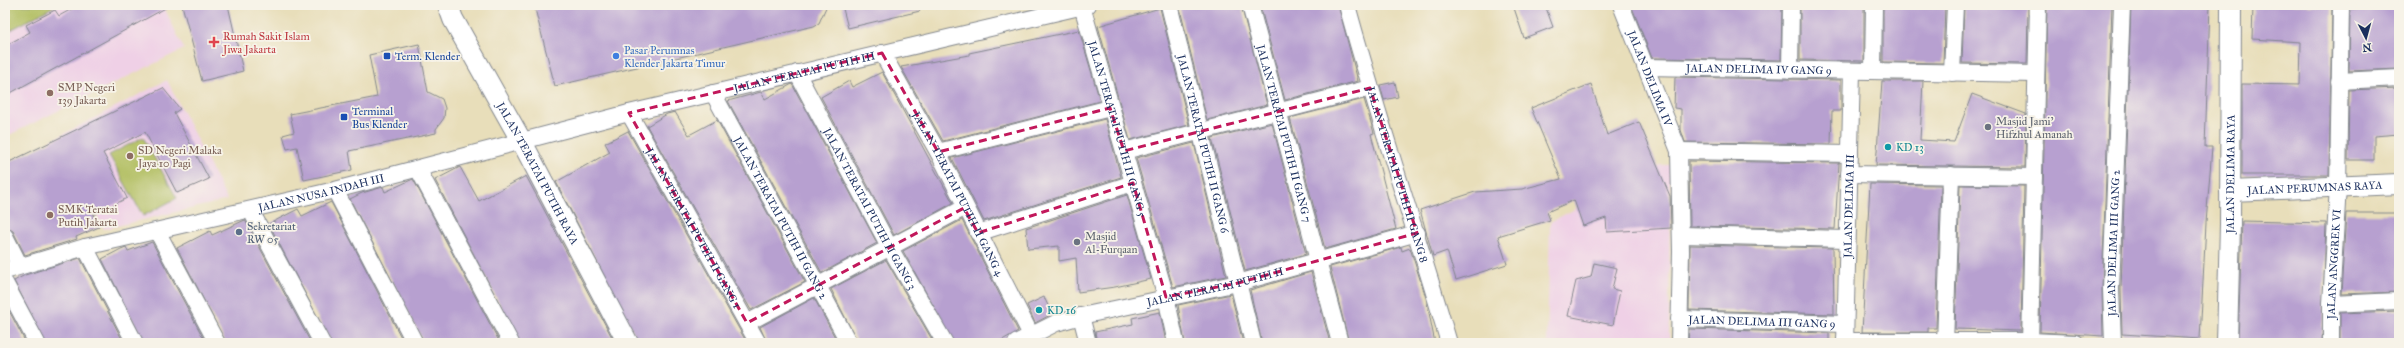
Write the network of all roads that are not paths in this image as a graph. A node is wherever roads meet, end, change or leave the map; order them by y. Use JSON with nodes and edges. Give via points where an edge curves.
{"nodes":[{"id":1,"x":448,"y":5,"type":"edge"},
{"id":2,"x":1169,"y":5,"type":"edge"},
{"id":3,"x":1250,"y":5,"type":"edge"},
{"id":4,"x":1347,"y":5,"type":"edge"},
{"id":5,"x":1621,"y":5,"type":"edge"},
{"id":6,"x":1791,"y":5,"type":"edge"},
{"id":7,"x":1874,"y":5,"type":"edge"},
{"id":8,"x":1955,"y":5,"type":"edge"},
{"id":9,"x":2038,"y":5,"type":"edge"},
{"id":10,"x":2122,"y":5,"type":"edge"},
{"id":11,"x":2231,"y":5,"type":"edge"},
{"id":12,"x":2341,"y":5,"type":"edge"},
{"id":13,"x":1085,"y":6,"type":"edge"},
{"id":14,"x":882,"y":53,"type":"junction"},
{"id":15,"x":1646,"y":67,"type":"junction"},
{"id":16,"x":1790,"y":70,"type":"junction"},
{"id":17,"x":1852,"y":71,"type":"junction"},
{"id":18,"x":1873,"y":71,"type":"junction"},
{"id":19,"x":797,"y":73,"type":"junction"},
{"id":20,"x":1952,"y":73,"type":"junction"},
{"id":21,"x":2036,"y":74,"type":"junction"},
{"id":22,"x":2399,"y":78,"type":"edge"},
{"id":23,"x":2339,"y":81,"type":"junction"},
{"id":24,"x":1370,"y":88,"type":"junction"},
{"id":25,"x":713,"y":93,"type":"junction"},
{"id":26,"x":1110,"y":108,"type":"junction"},
{"id":27,"x":1278,"y":110,"type":"junction"},
{"id":28,"x":629,"y":113,"type":"junction"},
{"id":29,"x":1202,"y":130,"type":"junction"},
{"id":30,"x":522,"y":142,"type":"junction"},
{"id":31,"x":1124,"y":151,"type":"junction"},
{"id":32,"x":1679,"y":151,"type":"junction"},
{"id":33,"x":938,"y":152,"type":"junction"},
{"id":34,"x":1850,"y":154,"type":"junction"},
{"id":35,"x":418,"y":169,"type":"junction"},
{"id":36,"x":1849,"y":174,"type":"junction"},
{"id":37,"x":1951,"y":175,"type":"junction"},
{"id":38,"x":2034,"y":176,"type":"junction"},
{"id":39,"x":1133,"y":183,"type":"junction"},
{"id":40,"x":2399,"y":184,"type":"edge"},
{"id":41,"x":2338,"y":186,"type":"junction"},
{"id":42,"x":335,"y":190,"type":"junction"},
{"id":43,"x":2230,"y":191,"type":"junction"},
{"id":44,"x":964,"y":208,"type":"junction"},
{"id":45,"x":251,"y":211,"type":"junction"},
{"id":46,"x":156,"y":231,"type":"junction"},
{"id":47,"x":1417,"y":233,"type":"junction"},
{"id":48,"x":978,"y":234,"type":"junction"},
{"id":49,"x":1682,"y":234,"type":"junction"},
{"id":50,"x":5,"y":236,"type":"edge"},
{"id":51,"x":1847,"y":239,"type":"junction"},
{"id":52,"x":85,"y":247,"type":"junction"},
{"id":53,"x":890,"y":248,"type":"junction"},
{"id":54,"x":1318,"y":262,"type":"junction"},
{"id":55,"x":13,"y":269,"type":"edge"},
{"id":56,"x":5,"y":283,"type":"edge"},
{"id":57,"x":1238,"y":283,"type":"junction"},
{"id":58,"x":818,"y":286,"type":"junction"},
{"id":59,"x":1166,"y":297,"type":"junction"},
{"id":60,"x":2399,"y":301,"type":"edge"},
{"id":61,"x":2331,"y":304,"type":"junction"},
{"id":62,"x":1081,"y":316,"type":"junction"},
{"id":63,"x":1679,"y":319,"type":"junction"},
{"id":64,"x":747,"y":323,"type":"junction"},
{"id":65,"x":1845,"y":324,"type":"junction"},
{"id":66,"x":1031,"y":335,"type":"junction"},
{"id":67,"x":1845,"y":342,"type":"edge"},
{"id":68,"x":1945,"y":342,"type":"edge"},
{"id":69,"x":2030,"y":342,"type":"edge"},
{"id":70,"x":37,"y":343,"type":"edge"},
{"id":71,"x":136,"y":343,"type":"edge"},
{"id":72,"x":217,"y":343,"type":"edge"},
{"id":73,"x":322,"y":343,"type":"edge"},
{"id":74,"x":415,"y":343,"type":"edge"},
{"id":75,"x":511,"y":343,"type":"edge"},
{"id":76,"x":628,"y":343,"type":"edge"},
{"id":77,"x":758,"y":343,"type":"edge"},
{"id":78,"x":849,"y":343,"type":"edge"},
{"id":79,"x":945,"y":343,"type":"edge"},
{"id":80,"x":1016,"y":343,"type":"edge"},
{"id":81,"x":1088,"y":343,"type":"edge"},
{"id":82,"x":1176,"y":343,"type":"edge"},
{"id":83,"x":1253,"y":343,"type":"edge"},
{"id":84,"x":1340,"y":343,"type":"edge"},
{"id":85,"x":1449,"y":343,"type":"edge"},
{"id":86,"x":1678,"y":343,"type":"edge"},
{"id":87,"x":2076,"y":343,"type":"edge"},
{"id":88,"x":2113,"y":343,"type":"edge"},
{"id":89,"x":2227,"y":343,"type":"edge"},
{"id":90,"x":2331,"y":343,"type":"edge"}],
"edges":[{"from":1,"to":30,"type":"street","name":"JALAN TERATAI PUTIH RAYA","via":[[453,19]]},
{"from":2,"to":29,"type":"street","name":"JALAN TERATAI PUTIH II GANG 6"},
{"from":3,"to":27,"type":"street","name":"JALAN TERATAI PUTIH II GANG 7"},
{"from":4,"to":24,"type":"street","name":"JALAN TERATAI PUTIH II GANG 8"},
{"from":5,"to":15,"type":"street","name":"JALAN DELIMA IV"},
{"from":6,"to":16,"type":"street"},
{"from":7,"to":18,"type":"street"},
{"from":8,"to":20,"type":"street"},
{"from":9,"to":21,"type":"street"},
{"from":10,"to":88,"type":"street","name":"JALAN DELIMA III GANG 2","via":[[2111,289]]},
{"from":11,"to":43,"type":"street","name":"JALAN DELIMA RAYA"},
{"from":12,"to":23,"type":"street","name":"JALAN ANGGREK VI"},
{"from":13,"to":14,"type":"street","name":"JALAN TERATAI PUTIH III"},
{"from":13,"to":26,"type":"street","name":"JALAN TERATAI PUTIH II GANG 5"},
{"from":14,"to":19,"type":"street","name":"JALAN TERATAI PUTIH III"},
{"from":14,"to":33,"type":"street","name":"JALAN TERATAI PUTIH II GANG 4"},
{"from":15,"to":16,"type":"street","name":"JALAN DELIMA IV GANG 9"},
{"from":15,"to":32,"type":"street","name":"JALAN DELIMA IV"},
{"from":16,"to":17,"type":"street","name":"JALAN DELIMA IV GANG 9"},
{"from":17,"to":18,"type":"street","name":"JALAN DELIMA IV GANG 9"},
{"from":17,"to":34,"type":"street","name":"JALAN DELIMA III"},
{"from":18,"to":20,"type":"street","name":"JALAN DELIMA IV GANG 9"},
{"from":19,"to":25,"type":"street","name":"JALAN TERATAI PUTIH III"},
{"from":19,"to":53,"type":"street","name":"JALAN TERATAI PUTIH II GANG 3"},
{"from":20,"to":21,"type":"street","name":"JALAN DELIMA IV GANG 9"},
{"from":21,"to":38,"type":"street"},
{"from":22,"to":23,"type":"street"},
{"from":23,"to":41,"type":"street","name":"JALAN ANGGREK VI"},
{"from":24,"to":27,"type":"street"},
{"from":24,"to":47,"type":"street","name":"JALAN TERATAI PUTIH II GANG 8"},
{"from":25,"to":28,"type":"street","name":"JALAN TERATAI PUTIH III"},
{"from":25,"to":58,"type":"street","name":"JALAN TERATAI PUTIH II GANG 2"},
{"from":26,"to":31,"type":"street","name":"JALAN TERATAI PUTIH II GANG 5"},
{"from":26,"to":33,"type":"street"},
{"from":27,"to":29,"type":"street"},
{"from":27,"to":54,"type":"street","name":"JALAN TERATAI PUTIH II GANG 7"},
{"from":28,"to":30,"type":"street","name":"JALAN TERATAI PUTIH III"},
{"from":28,"to":64,"type":"street","name":"JALAN TERATAI PUTIH II GANG 1"},
{"from":29,"to":31,"type":"street"},
{"from":29,"to":57,"type":"street","name":"JALAN TERATAI PUTIH II GANG 6"},
{"from":30,"to":35,"type":"street","name":"JALAN NUSA INDAH III"},
{"from":30,"to":76,"type":"street","name":"JALAN TERATAI PUTIH RAYA"},
{"from":31,"to":39,"type":"street","name":"JALAN TERATAI PUTIH II GANG 5"},
{"from":32,"to":34,"type":"street"},
{"from":32,"to":49,"type":"street","name":"JALAN DELIMA IV"},
{"from":33,"to":44,"type":"street","name":"JALAN TERATAI PUTIH II GANG 4"},
{"from":34,"to":36,"type":"street","name":"JALAN DELIMA III"},
{"from":35,"to":42,"type":"street","name":"JALAN NUSA INDAH III"},
{"from":35,"to":75,"type":"street"},
{"from":36,"to":37,"type":"street"},
{"from":36,"to":51,"type":"street","name":"JALAN DELIMA III"},
{"from":37,"to":38,"type":"street"},
{"from":37,"to":68,"type":"street"},
{"from":38,"to":69,"type":"street"},
{"from":39,"to":48,"type":"street"},
{"from":39,"to":59,"type":"street","name":"JALAN TERATAI PUTIH II GANG 5"},
{"from":40,"to":41,"type":"street","name":"JALAN PERUMNAS RAYA"},
{"from":41,"to":43,"type":"street","name":"JALAN PERUMNAS RAYA"},
{"from":41,"to":61,"type":"street","name":"JALAN ANGGREK VI"},
{"from":42,"to":45,"type":"street","name":"JALAN NUSA INDAH III"},
{"from":42,"to":74,"type":"street"},
{"from":43,"to":89,"type":"street","name":"JALAN DELIMA RAYA"},
{"from":44,"to":48,"type":"street","name":"JALAN TERATAI PUTIH II GANG 4"},
{"from":44,"to":53,"type":"street"},
{"from":45,"to":46,"type":"street","name":"JALAN NUSA INDAH III"},
{"from":45,"to":73,"type":"street"},
{"from":46,"to":52,"type":"street","name":"JALAN NUSA INDAH III"},
{"from":46,"to":72,"type":"street"},
{"from":47,"to":54,"type":"street","name":"JALAN TERATAI PUTIH II"},
{"from":47,"to":85,"type":"street","name":"JALAN TERATAI PUTIH II GANG 8"},
{"from":48,"to":66,"type":"street","name":"JALAN TERATAI PUTIH II GANG 4"},
{"from":49,"to":51,"type":"street"},
{"from":49,"to":63,"type":"street","name":"JALAN DELIMA IV"},
{"from":50,"to":55,"type":"street"},
{"from":51,"to":65,"type":"street","name":"JALAN DELIMA III"},
{"from":52,"to":55,"type":"street","name":"JALAN NUSA INDAH III"},
{"from":52,"to":71,"type":"street"},
{"from":53,"to":58,"type":"street"},
{"from":53,"to":79,"type":"street","name":"JALAN TERATAI PUTIH II GANG 3"},
{"from":54,"to":57,"type":"street","name":"JALAN TERATAI PUTIH II"},
{"from":54,"to":84,"type":"street","name":"JALAN TERATAI PUTIH II GANG 7"},
{"from":56,"to":70,"type":"street"},
{"from":57,"to":59,"type":"street","name":"JALAN TERATAI PUTIH II"},
{"from":57,"to":83,"type":"street","name":"JALAN TERATAI PUTIH II GANG 6"},
{"from":58,"to":64,"type":"street"},
{"from":58,"to":78,"type":"street","name":"JALAN TERATAI PUTIH II GANG 2"},
{"from":59,"to":62,"type":"street","name":"JALAN TERATAI PUTIH II"},
{"from":59,"to":82,"type":"street","name":"JALAN TERATAI PUTIH II GANG 5"},
{"from":60,"to":61,"type":"street"},
{"from":61,"to":90,"type":"street","name":"JALAN ANGGREK VI"},
{"from":62,"to":66,"type":"street","name":"JALAN TERATAI PUTIH II"},
{"from":62,"to":81,"type":"street"},
{"from":63,"to":65,"type":"street","name":"JALAN DELIMA III GANG 9"},
{"from":63,"to":86,"type":"street","name":"JALAN DELIMA IV"},
{"from":64,"to":77,"type":"street","name":"JALAN TERATAI PUTIH II GANG 1"},
{"from":65,"to":67,"type":"street","name":"JALAN DELIMA III"},
{"from":66,"to":80,"type":"street","name":"JALAN TERATAI PUTIH II"},
{"from":67,"to":68,"type":"street","name":"JALAN DELIMA III"},
{"from":68,"to":69,"type":"street","name":"JALAN DELIMA III"},
{"from":69,"to":87,"type":"street","name":"JALAN DELIMA III"}]}
